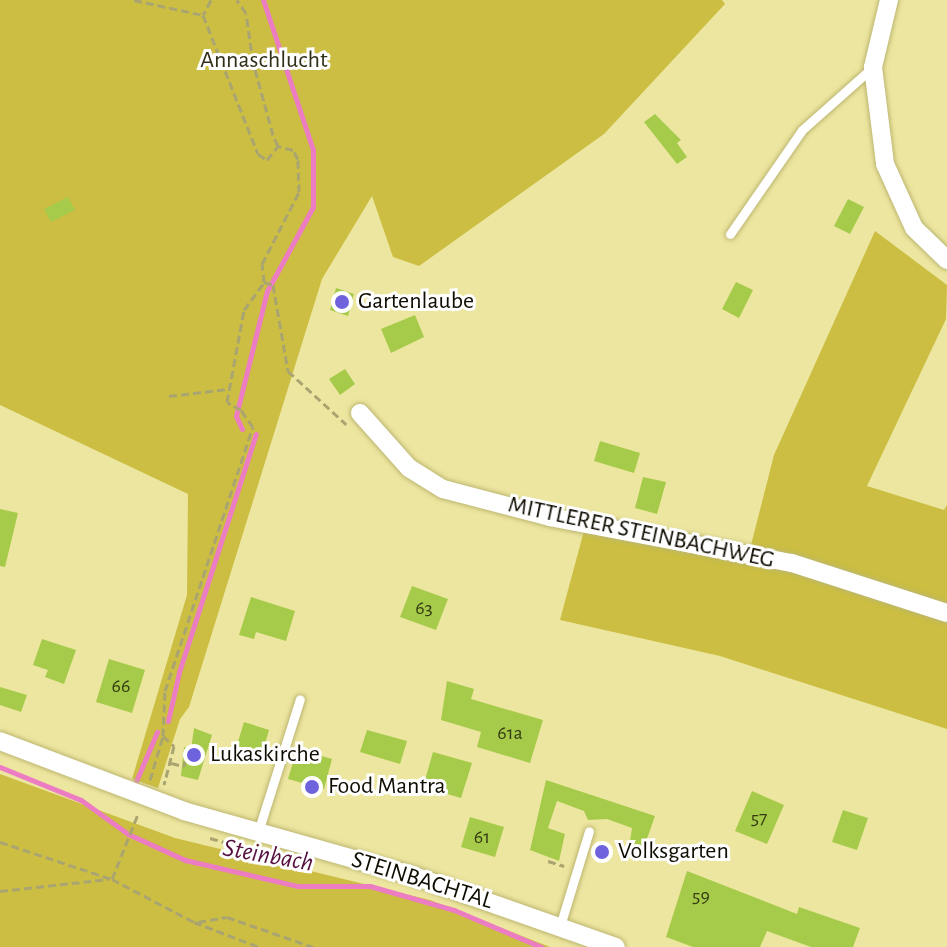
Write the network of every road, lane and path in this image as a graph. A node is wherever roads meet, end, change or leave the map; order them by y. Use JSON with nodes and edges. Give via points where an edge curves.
{"nodes":[{"id":1,"x":134,"y":0,"type":"edge"},
{"id":2,"x":211,"y":0,"type":"edge"},
{"id":3,"x":237,"y":0,"type":"edge"},
{"id":4,"x":889,"y":0,"type":"edge"},
{"id":5,"x":203,"y":15,"type":"junction"},
{"id":6,"x":873,"y":67,"type":"junction"},
{"id":7,"x":278,"y":146,"type":"junction"},
{"id":8,"x":730,"y":234,"type":"dead end"},
{"id":9,"x":947,"y":260,"type":"edge"},
{"id":10,"x":264,"y":282,"type":"junction"},
{"id":11,"x":228,"y":389,"type":"junction"},
{"id":12,"x":169,"y":396,"type":"dead end"},
{"id":13,"x":355,"y":420,"type":"joint"},
{"id":14,"x":947,"y":613,"type":"edge"},
{"id":15,"x":300,"y":699,"type":"dead end"},
{"id":16,"x":163,"y":736,"type":"junction"},
{"id":17,"x":0,"y":741,"type":"edge"},
{"id":18,"x":185,"y":761,"type":"dead end"},
{"id":19,"x":171,"y":763,"type":"junction"},
{"id":20,"x":166,"y":779,"type":"dead end"},
{"id":21,"x":142,"y":803,"type":"junction"},
{"id":22,"x":589,"y":831,"type":"dead end"},
{"id":23,"x":258,"y":832,"type":"junction"},
{"id":24,"x":0,"y":842,"type":"edge"},
{"id":25,"x":548,"y":861,"type":"dead end"},
{"id":26,"x":559,"y":864,"type":"dead end"},
{"id":27,"x":112,"y":879,"type":"junction"},
{"id":28,"x":0,"y":891,"type":"edge"},
{"id":29,"x":194,"y":922,"type":"junction"},
{"id":30,"x":560,"y":926,"type":"junction"},
{"id":31,"x":259,"y":947,"type":"edge"},
{"id":32,"x":313,"y":947,"type":"edge"},
{"id":33,"x":616,"y":947,"type":"edge"}],
"edges":[{"from":1,"to":5,"type":"path"},
{"from":2,"to":5,"type":"path"},
{"from":3,"to":7,"type":"path","via":[[246,13],[258,84]]},
{"from":4,"to":6,"type":"street"},
{"from":5,"to":7,"type":"path","via":[[258,154],[267,160]]},
{"from":6,"to":8,"type":"lane","via":[[802,130]]},
{"from":6,"to":9,"type":"street","via":[[885,164],[914,228]]},
{"from":7,"to":10,"type":"path","via":[[293,150],[298,159],[299,192],[262,264]]},
{"from":10,"to":11,"type":"path","via":[[244,310]]},
{"from":10,"to":13,"type":"path","via":[[273,285],[288,371]]},
{"from":11,"to":12,"type":"path"},
{"from":11,"to":16,"type":"path","via":[[227,402],[253,427],[180,639],[165,691]]},
{"from":13,"to":14,"type":"street","name":"MITTLERER STEINBACHWEG","via":[[409,468],[443,489],[550,517],[792,563]]},
{"from":15,"to":23,"type":"lane"},
{"from":16,"to":19,"type":"path","via":[[174,746]]},
{"from":16,"to":21,"type":"path"},
{"from":17,"to":21,"type":"street","name":"STEINBACHTAL"},
{"from":18,"to":19,"type":"path","via":[[184,766]]},
{"from":19,"to":20,"type":"path"},
{"from":21,"to":23,"type":"street","name":"STEINBACHTAL"},
{"from":21,"to":27,"type":"path"},
{"from":22,"to":30,"type":"lane"},
{"from":23,"to":30,"type":"street","name":"STEINBACHTAL","via":[[414,876]]},
{"from":24,"to":27,"type":"path"},
{"from":25,"to":26,"type":"path"},
{"from":27,"to":28,"type":"path"},
{"from":27,"to":29,"type":"path"},
{"from":29,"to":31,"type":"path"},
{"from":29,"to":32,"type":"path","via":[[227,917]]},
{"from":30,"to":33,"type":"street","name":"STEINBACHTAL"}]}
